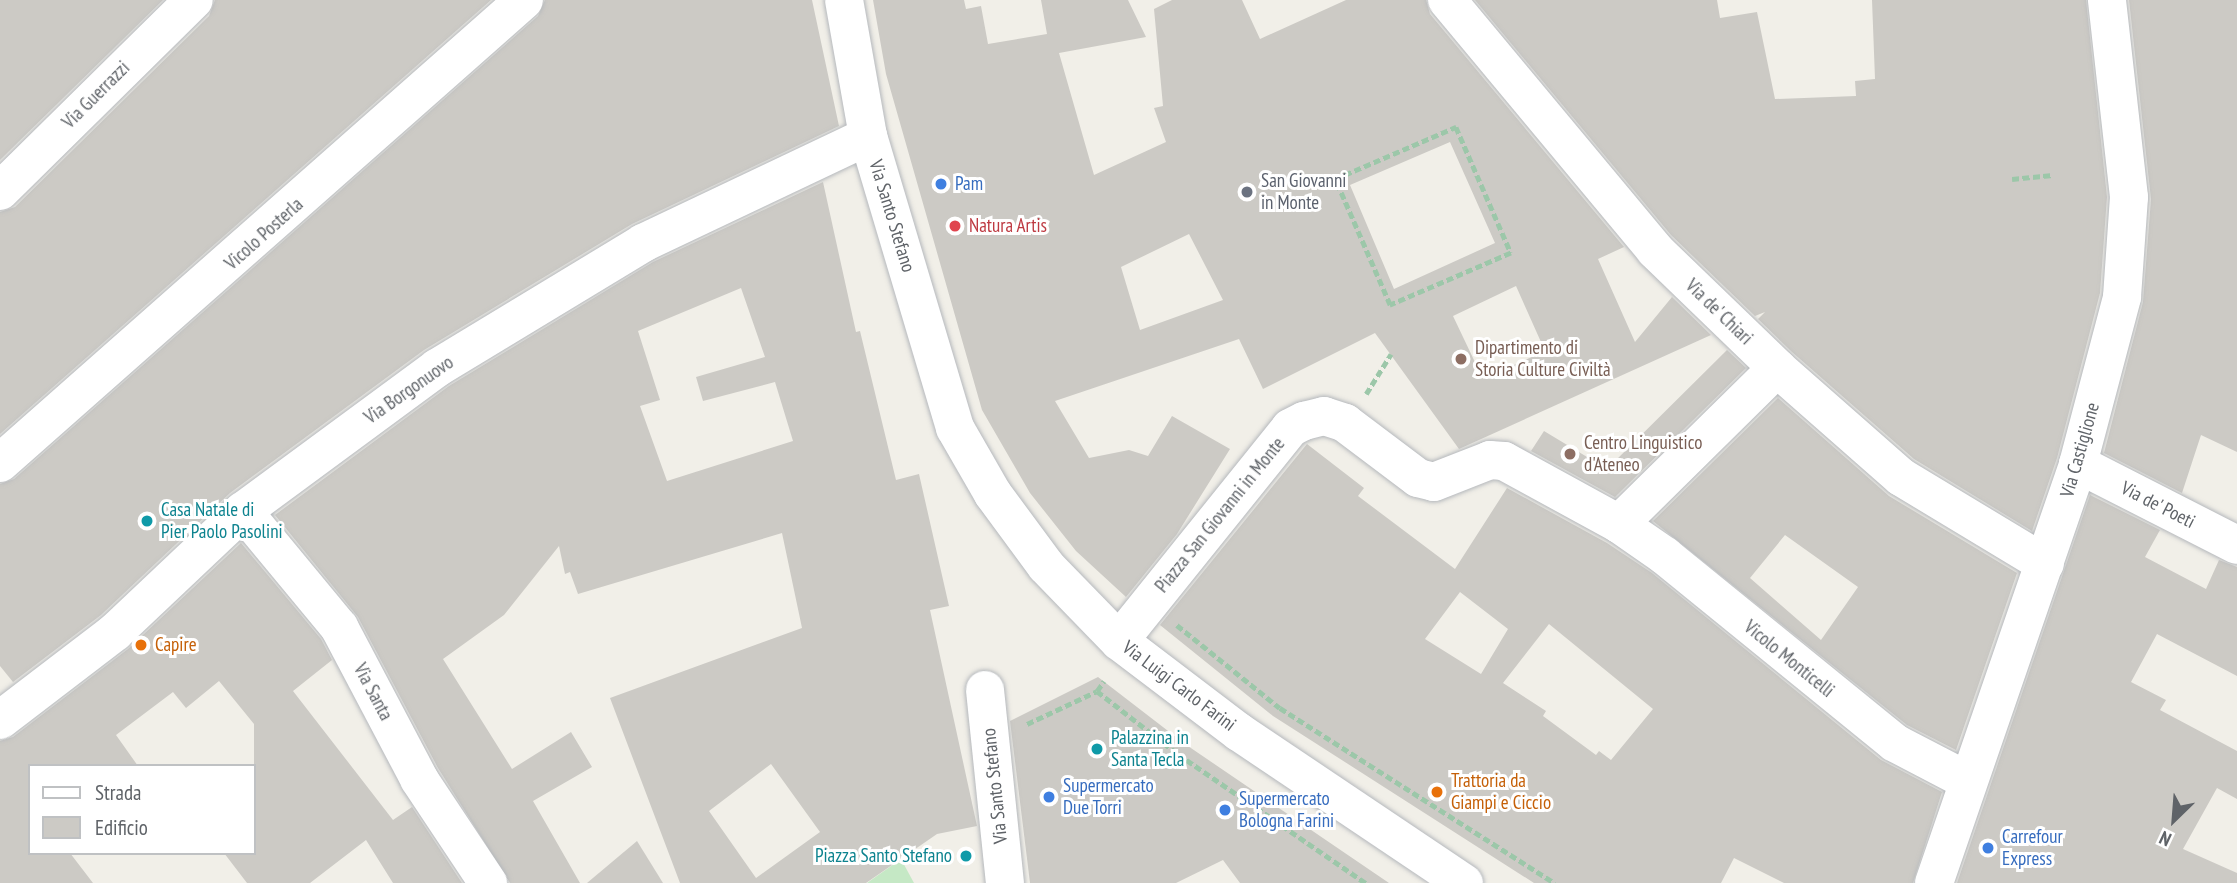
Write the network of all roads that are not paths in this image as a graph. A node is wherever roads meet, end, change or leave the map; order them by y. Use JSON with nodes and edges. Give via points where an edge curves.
{"nodes":[{"id":1,"x":194,"y":0,"type":"edge"},
{"id":2,"x":524,"y":0,"type":"edge"},
{"id":3,"x":844,"y":0,"type":"edge"},
{"id":4,"x":1447,"y":0,"type":"edge"},
{"id":5,"x":2107,"y":0,"type":"edge"},
{"id":6,"x":868,"y":136,"type":"junction"},
{"id":7,"x":0,"y":191,"type":"edge"},
{"id":8,"x":1777,"y":368,"type":"junction"},
{"id":9,"x":954,"y":428,"type":"joint"},
{"id":10,"x":0,"y":463,"type":"edge"},
{"id":11,"x":2078,"y":464,"type":"junction"},
{"id":12,"x":1521,"y":467,"type":"joint"},
{"id":13,"x":243,"y":511,"type":"junction"},
{"id":14,"x":1619,"y":524,"type":"junction"},
{"id":15,"x":2237,"y":545,"type":"edge"},
{"id":16,"x":2045,"y":564,"type":"junction"},
{"id":17,"x":1119,"y":641,"type":"junction"},
{"id":18,"x":985,"y":690,"type":"dead end"},
{"id":19,"x":0,"y":720,"type":"edge"},
{"id":20,"x":1968,"y":781,"type":"junction"},
{"id":21,"x":488,"y":883,"type":"edge"},
{"id":22,"x":1005,"y":883,"type":"edge"},
{"id":23,"x":1464,"y":883,"type":"edge"},
{"id":24,"x":1934,"y":883,"type":"edge"}],
"edges":[{"from":1,"to":7,"type":"street","name":"Via Guerrazzi"},
{"from":2,"to":10,"type":"street","name":"Vicolo Posterla","via":[[236,260]]},
{"from":3,"to":6,"type":"street","name":"Via Santo Stefano"},
{"from":4,"to":8,"type":"street","name":"Via de' Chiari","via":[[1655,250]]},
{"from":5,"to":11,"type":"street","name":"Via Castiglione","via":[[2129,197],[2122,297]]},
{"from":6,"to":9,"type":"street","name":"Via Santo Stefano"},
{"from":6,"to":13,"type":"street","name":"Via Borgonuovo","via":[[643,243],[437,368]]},
{"from":8,"to":14,"type":"street"},
{"from":8,"to":16,"type":"street","name":"Via de' Chiari","via":[[1901,477]]},
{"from":9,"to":17,"type":"street","name":"Via Luigi Carlo Farini","via":[[993,494],[1046,566]]},
{"from":11,"to":15,"type":"street","name":"Via de' Poeti"},
{"from":11,"to":16,"type":"street","name":"Via Castiglione"},
{"from":12,"to":14,"type":"street","name":"Vicolo Monticelli"},
{"from":12,"to":17,"type":"street","name":"Piazza San Giovanni in Monte","via":[[1490,460],[1434,482],[1418,478],[1345,423],[1324,416],[1290,428]]},
{"from":13,"to":19,"type":"street","name":"Via Borgonuovo","via":[[115,632]]},
{"from":13,"to":21,"type":"street","name":"Via Santa","via":[[339,627],[419,779]]},
{"from":14,"to":20,"type":"street","name":"Vicolo Monticelli","via":[[1895,743]]},
{"from":16,"to":20,"type":"street","name":"Via Castiglione"},
{"from":17,"to":23,"type":"street","name":"Via Luigi Carlo Farini","via":[[1219,718]]},
{"from":18,"to":22,"type":"street","name":"Via Santo Stefano"},
{"from":20,"to":24,"type":"street","name":"Via Castiglione"}]}
